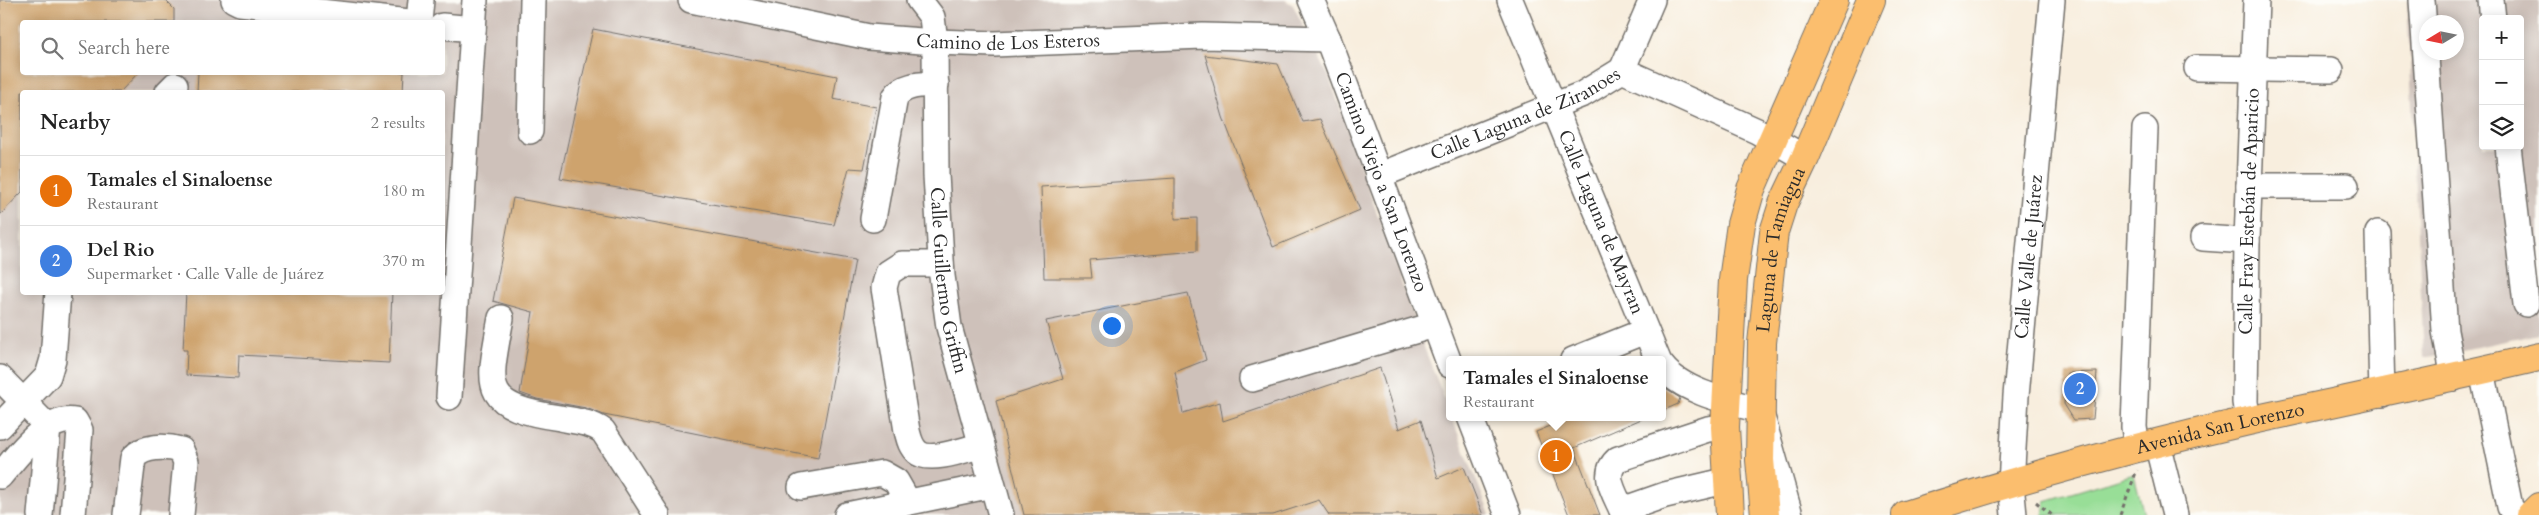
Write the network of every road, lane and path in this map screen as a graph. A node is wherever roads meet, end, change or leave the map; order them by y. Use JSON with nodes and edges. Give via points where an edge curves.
{"nodes":[{"id":1,"x":234,"y":0,"type":"edge"},
{"id":2,"x":421,"y":0,"type":"edge"},
{"id":3,"x":475,"y":0,"type":"edge"},
{"id":4,"x":533,"y":0,"type":"edge"},
{"id":5,"x":691,"y":0,"type":"edge"},
{"id":6,"x":919,"y":0,"type":"edge"},
{"id":7,"x":1311,"y":0,"type":"edge"},
{"id":8,"x":1510,"y":0,"type":"edge"},
{"id":9,"x":1652,"y":0,"type":"edge"},
{"id":10,"x":1834,"y":0,"type":"edge"},
{"id":11,"x":1871,"y":0,"type":"edge"},
{"id":12,"x":2052,"y":0,"type":"edge"},
{"id":13,"x":2256,"y":0,"type":"edge"},
{"id":14,"x":2422,"y":0,"type":"edge"},
{"id":15,"x":2490,"y":0,"type":"edge"},
{"id":16,"x":2492,"y":15,"type":"edge"},
{"id":17,"x":391,"y":20,"type":"edge"},
{"id":18,"x":419,"y":20,"type":"edge"},
{"id":19,"x":445,"y":26,"type":"edge"},
{"id":20,"x":473,"y":29,"type":"junction"},
{"id":21,"x":1328,"y":39,"type":"junction"},
{"id":22,"x":935,"y":42,"type":"junction"},
{"id":23,"x":2197,"y":68,"type":"dead end"},
{"id":24,"x":1622,"y":70,"type":"junction"},
{"id":25,"x":2253,"y":70,"type":"junction"},
{"id":26,"x":2331,"y":70,"type":"dead end"},
{"id":27,"x":936,"y":84,"type":"junction"},
{"id":28,"x":1555,"y":106,"type":"junction"},
{"id":29,"x":2145,"y":129,"type":"dead end"},
{"id":30,"x":530,"y":131,"type":"dead end"},
{"id":31,"x":1772,"y":139,"type":"junction"},
{"id":32,"x":2508,"y":150,"type":"edge"},
{"id":33,"x":1805,"y":158,"type":"junction"},
{"id":34,"x":1378,"y":176,"type":"junction"},
{"id":35,"x":2249,"y":186,"type":"junction"},
{"id":36,"x":2346,"y":186,"type":"dead end"},
{"id":37,"x":872,"y":219,"type":"dead end"},
{"id":38,"x":2378,"y":233,"type":"dead end"},
{"id":39,"x":2203,"y":238,"type":"dead end"},
{"id":40,"x":2247,"y":241,"type":"junction"},
{"id":41,"x":941,"y":264,"type":"junction"},
{"id":42,"x":58,"y":295,"type":"edge"},
{"id":43,"x":2526,"y":304,"type":"dead end"},
{"id":44,"x":501,"y":318,"type":"dead end"},
{"id":45,"x":1434,"y":325,"type":"junction"},
{"id":46,"x":1645,"y":331,"type":"junction"},
{"id":47,"x":1446,"y":356,"type":"edge"},
{"id":48,"x":1583,"y":356,"type":"edge"},
{"id":49,"x":1656,"y":356,"type":"edge"},
{"id":50,"x":2539,"y":357,"type":"edge"},
{"id":51,"x":1666,"y":370,"type":"edge"},
{"id":52,"x":2482,"y":371,"type":"junction"},
{"id":53,"x":0,"y":378,"type":"edge"},
{"id":54,"x":2454,"y":378,"type":"junction"},
{"id":55,"x":1252,"y":379,"type":"dead end"},
{"id":56,"x":2382,"y":394,"type":"junction"},
{"id":57,"x":449,"y":397,"type":"dead end"},
{"id":58,"x":24,"y":402,"type":"junction"},
{"id":59,"x":1760,"y":410,"type":"junction"},
{"id":60,"x":1726,"y":414,"type":"junction"},
{"id":61,"x":1472,"y":421,"type":"edge"},
{"id":62,"x":2248,"y":421,"type":"junction"},
{"id":63,"x":0,"y":426,"type":"edge"},
{"id":64,"x":48,"y":427,"type":"junction"},
{"id":65,"x":982,"y":445,"type":"junction"},
{"id":66,"x":2144,"y":454,"type":"junction"},
{"id":67,"x":0,"y":476,"type":"edge"},
{"id":68,"x":1729,"y":480,"type":"junction"},
{"id":69,"x":2011,"y":484,"type":"junction"},
{"id":70,"x":992,"y":485,"type":"junction"},
{"id":71,"x":801,"y":487,"type":"dead end"},
{"id":72,"x":908,"y":502,"type":"junction"},
{"id":73,"x":2036,"y":502,"type":"dead end"},
{"id":74,"x":2539,"y":507,"type":"edge"},
{"id":75,"x":1623,"y":513,"type":"edge"},
{"id":76,"x":40,"y":515,"type":"edge"},
{"id":77,"x":73,"y":515,"type":"edge"},
{"id":78,"x":126,"y":515,"type":"edge"},
{"id":79,"x":181,"y":515,"type":"edge"},
{"id":80,"x":657,"y":515,"type":"edge"},
{"id":81,"x":847,"y":515,"type":"edge"},
{"id":82,"x":1001,"y":515,"type":"edge"},
{"id":83,"x":1508,"y":515,"type":"edge"},
{"id":84,"x":1730,"y":515,"type":"edge"},
{"id":85,"x":1765,"y":515,"type":"edge"},
{"id":86,"x":1790,"y":515,"type":"edge"},
{"id":87,"x":1908,"y":515,"type":"edge"},
{"id":88,"x":2014,"y":515,"type":"edge"},
{"id":89,"x":2052,"y":515,"type":"edge"},
{"id":90,"x":2120,"y":515,"type":"edge"},
{"id":91,"x":2174,"y":515,"type":"edge"},
{"id":92,"x":2516,"y":515,"type":"edge"},
{"id":93,"x":2531,"y":515,"type":"edge"}],
"edges":[{"from":1,"to":17,"type":"street"},
{"from":2,"to":18,"type":"street"},
{"from":3,"to":20,"type":"street"},
{"from":4,"to":30,"type":"street"},
{"from":5,"to":22,"type":"street","name":"Camino de Los Esteros","via":[[869,36]]},
{"from":6,"to":22,"type":"street","name":"Calle Guillermo Griffin","via":[[932,17]]},
{"from":7,"to":21,"type":"street","name":"Camino Viejo a San Lorenzo"},
{"from":8,"to":28,"type":"street","name":"Calle Laguna de Mayran"},
{"from":9,"to":24,"type":"street"},
{"from":10,"to":31,"type":"main road","name":"Laguna de Tamiagua"},
{"from":11,"to":33,"type":"main road","name":"Laguna de Tamiagua"},
{"from":12,"to":69,"type":"street","name":"Calle Valle de Juárez"},
{"from":13,"to":25,"type":"street","name":"Calle Fray Estebán de Aparicio"},
{"from":14,"to":54,"type":"street","via":[[2445,331]]},
{"from":15,"to":16,"type":"street"},
{"from":19,"to":20,"type":"street"},
{"from":20,"to":57,"type":"street"},
{"from":21,"to":22,"type":"street","name":"Camino de Los Esteros","via":[[1204,36],[994,44]]},
{"from":21,"to":34,"type":"street","name":"Camino Viejo a San Lorenzo"},
{"from":22,"to":27,"type":"street","name":"Calle Guillermo Griffin"},
{"from":23,"to":25,"type":"street"},
{"from":24,"to":28,"type":"street","name":"Calle Laguna de Ziranoes","via":[[1583,94]]},
{"from":24,"to":31,"type":"street","name":"Calle Laguna de Ziranoes"},
{"from":25,"to":26,"type":"street"},
{"from":25,"to":35,"type":"street","name":"Calle Fray Estebán de Aparicio"},
{"from":27,"to":37,"type":"street","via":[[907,87],[895,97]]},
{"from":27,"to":41,"type":"street","name":"Calle Guillermo Griffin","via":[[936,175]]},
{"from":28,"to":34,"type":"street","name":"Calle Laguna de Ziranoes"},
{"from":28,"to":46,"type":"street","name":"Calle Laguna de Mayran"},
{"from":29,"to":66,"type":"street","via":[[2134,427]]},
{"from":31,"to":33,"type":"street","name":"Calle Laguna de Ziranoes"},
{"from":31,"to":60,"type":"main road","name":"Laguna de Tamiagua","via":[[1751,189],[1741,224],[1733,280]]},
{"from":32,"to":43,"type":"street"},
{"from":33,"to":59,"type":"main road","name":"Laguna de Tamiagua","via":[[1783,204],[1774,232],[1762,343]]},
{"from":34,"to":45,"type":"street","name":"Camino Viejo a San Lorenzo"},
{"from":35,"to":36,"type":"street"},
{"from":35,"to":40,"type":"street","name":"Calle Fray Estebán de Aparicio"},
{"from":38,"to":56,"type":"street"},
{"from":39,"to":40,"type":"street"},
{"from":40,"to":62,"type":"street","name":"Calle Fray Estebán de Aparicio","via":[[2245,402]]},
{"from":41,"to":65,"type":"street","name":"Calle Guillermo Griffin","via":[[950,327]]},
{"from":41,"to":65,"type":"street","via":[[902,264],[888,273],[884,288],[907,430],[911,445],[918,454],[925,456]]},
{"from":42,"to":58,"type":"street","via":[[53,359],[48,376]]},
{"from":44,"to":80,"type":"street","via":[[493,378],[496,393],[505,404],[526,413],[581,421],[603,431]]},
{"from":45,"to":47,"type":"street","name":"Camino Viejo a San Lorenzo"},
{"from":45,"to":55,"type":"street"},
{"from":46,"to":48,"type":"street"},
{"from":46,"to":49,"type":"street","name":"Calle Laguna de Mayran"},
{"from":50,"to":52,"type":"main road","name":"Avenida San Lorenzo"},
{"from":51,"to":60,"type":"street"},
{"from":52,"to":54,"type":"main road","name":"Avenida San Lorenzo"},
{"from":52,"to":92,"type":"street","via":[[2510,507]]},
{"from":53,"to":58,"type":"street"},
{"from":54,"to":56,"type":"main road","name":"Avenida San Lorenzo"},
{"from":56,"to":62,"type":"main road","name":"Avenida San Lorenzo"},
{"from":58,"to":63,"type":"street"},
{"from":58,"to":64,"type":"street"},
{"from":59,"to":60,"type":"street"},
{"from":59,"to":85,"type":"main road","name":"Laguna de Tamiagua"},
{"from":59,"to":86,"type":"street"},
{"from":60,"to":68,"type":"main road","name":"Laguna de Tamiagua"},
{"from":60,"to":75,"type":"street","via":[[1708,429],[1618,458],[1612,464],[1609,477]]},
{"from":61,"to":83,"type":"street"},
{"from":62,"to":66,"type":"main road","name":"Avenida San Lorenzo"},
{"from":64,"to":67,"type":"street"},
{"from":64,"to":76,"type":"street"},
{"from":64,"to":77,"type":"street","via":[[66,420],[76,421],[80,430]]},
{"from":65,"to":70,"type":"street","name":"Calle Guillermo Griffin"},
{"from":66,"to":69,"type":"main road","name":"Avenida San Lorenzo"},
{"from":66,"to":90,"type":"path"},
{"from":66,"to":91,"type":"street"},
{"from":68,"to":75,"type":"street","via":[[1665,495]]},
{"from":68,"to":84,"type":"main road","name":"Laguna de Tamiagua"},
{"from":69,"to":87,"type":"main road","name":"Avenida San Lorenzo"},
{"from":69,"to":88,"type":"street","name":"Calle Valle de Juárez"},
{"from":70,"to":72,"type":"street"},
{"from":70,"to":82,"type":"street","name":"Calle Guillermo Griffin"},
{"from":71,"to":72,"type":"street","via":[[882,473],[896,481]]},
{"from":72,"to":81,"type":"street"},
{"from":73,"to":89,"type":"path"},
{"from":74,"to":93,"type":"main road"},
{"from":78,"to":79,"type":"street","via":[[133,458],[144,450],[169,447],[181,450],[186,462]]}]}
